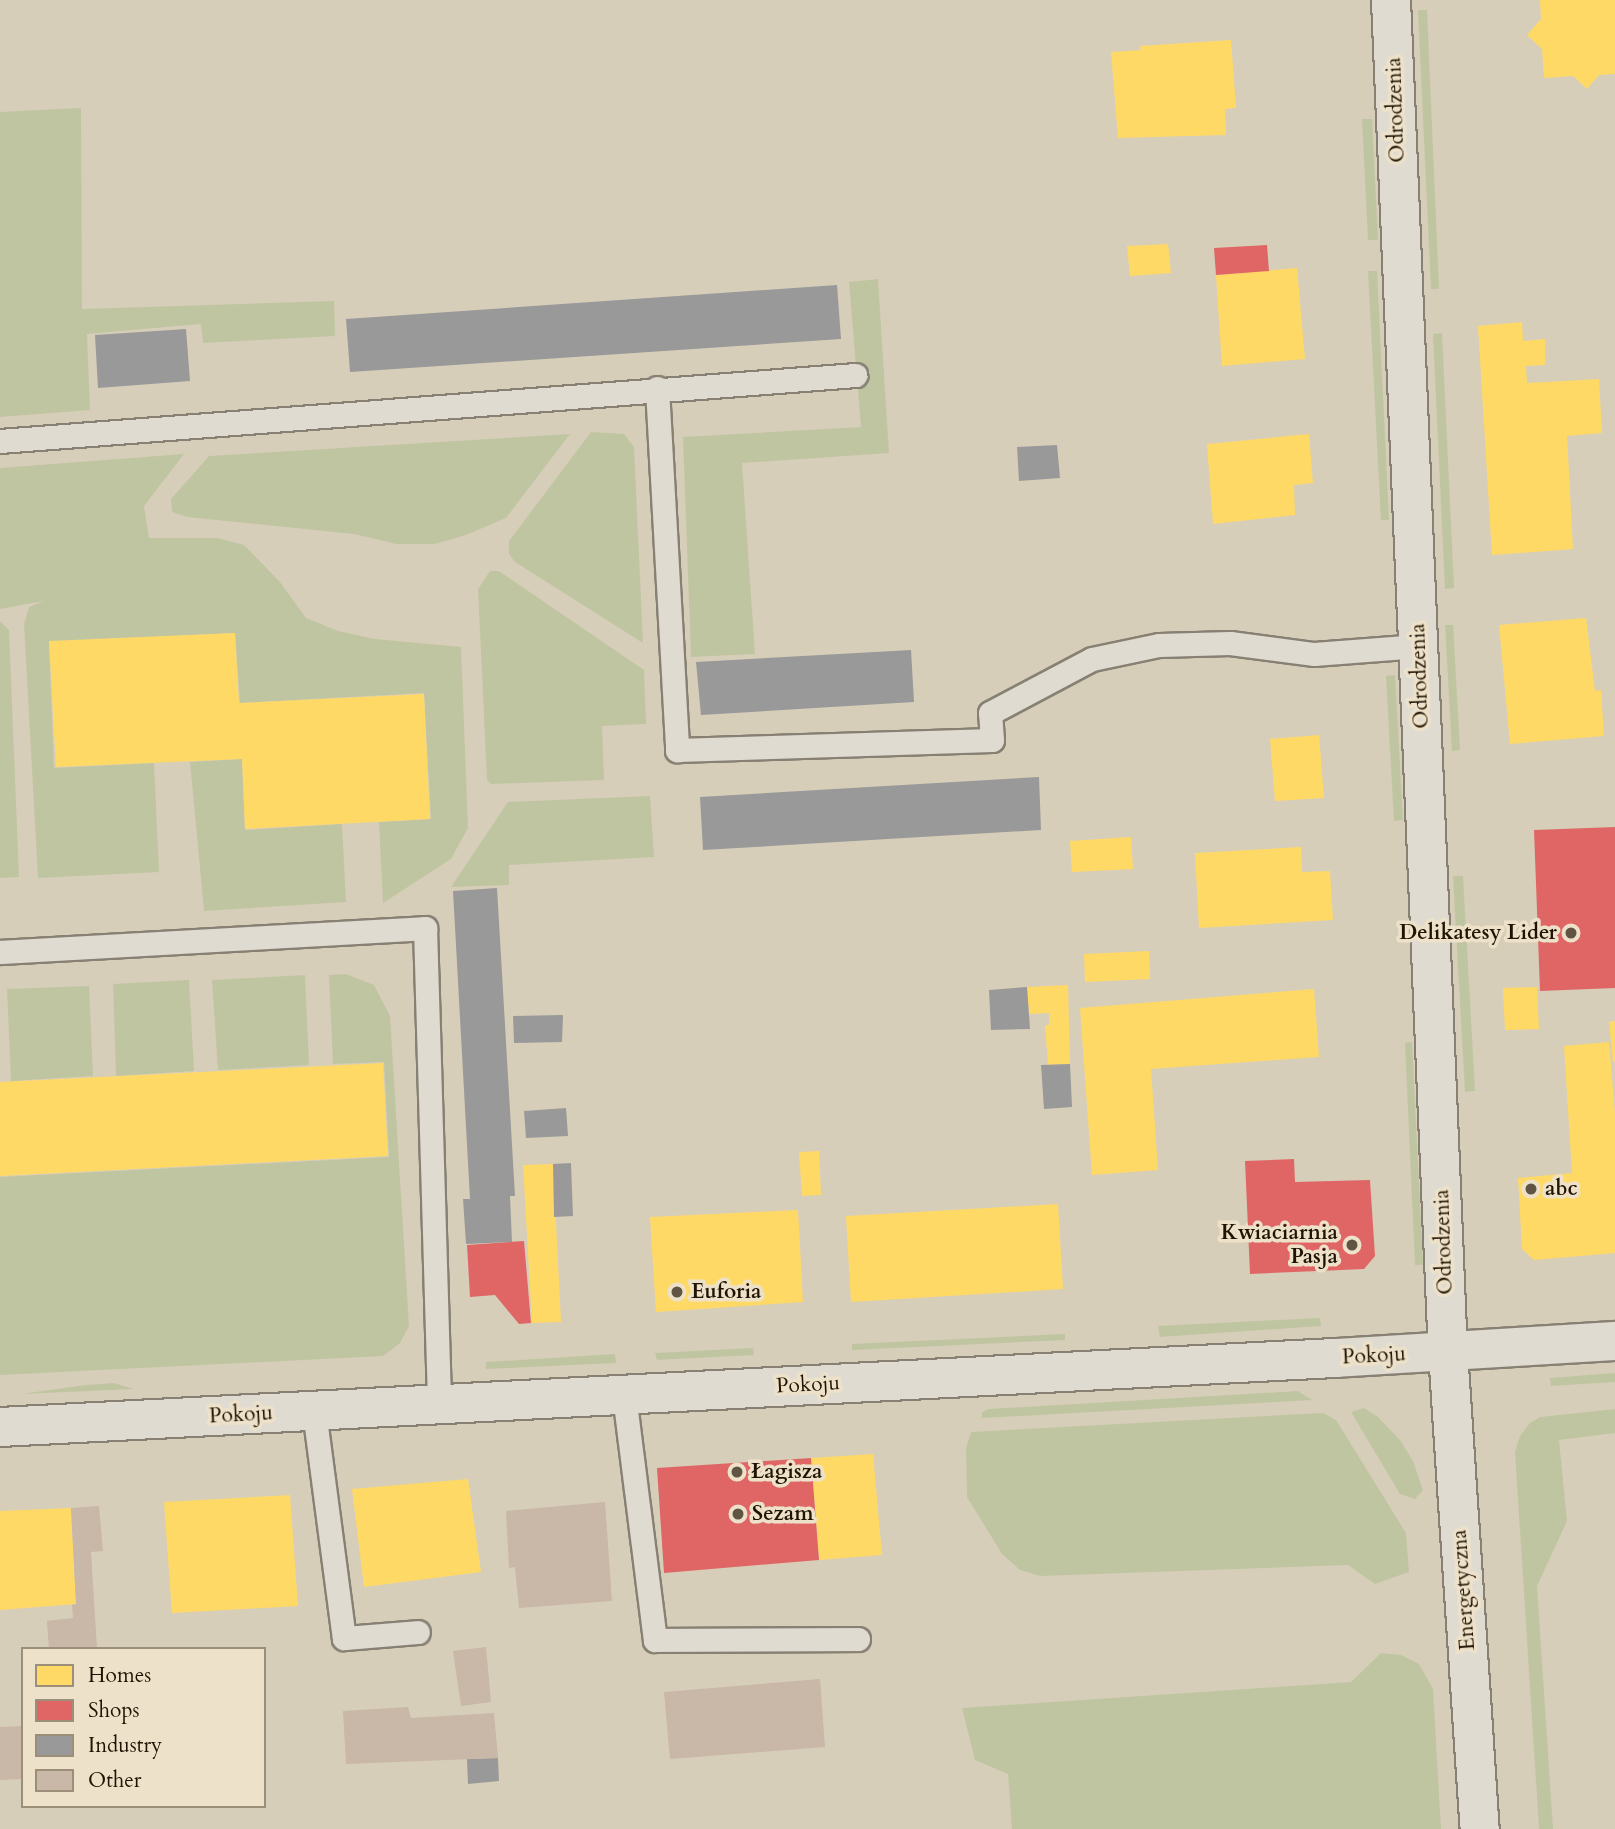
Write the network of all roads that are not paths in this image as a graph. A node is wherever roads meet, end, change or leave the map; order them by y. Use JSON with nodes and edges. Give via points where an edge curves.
{"nodes":[{"id":1,"x":1391,"y":0,"type":"edge"},
{"id":2,"x":855,"y":374,"type":"dead end"},
{"id":3,"x":657,"y":388,"type":"junction"},
{"id":4,"x":0,"y":441,"type":"edge"},
{"id":5,"x":1419,"y":646,"type":"junction"},
{"id":6,"x":0,"y":952,"type":"edge"},
{"id":7,"x":1615,"y":1341,"type":"edge"},
{"id":8,"x":1448,"y":1352,"type":"junction"},
{"id":9,"x":624,"y":1395,"type":"junction"},
{"id":10,"x":439,"y":1404,"type":"junction"},
{"id":11,"x":314,"y":1411,"type":"junction"},
{"id":12,"x":0,"y":1427,"type":"edge"},
{"id":13,"x":418,"y":1632,"type":"dead end"},
{"id":14,"x":858,"y":1639,"type":"dead end"},
{"id":15,"x":1480,"y":1829,"type":"edge"}],
"edges":[{"from":1,"to":5,"type":"street","name":"Odrodzenia"},
{"from":2,"to":3,"type":"lane"},
{"from":3,"to":4,"type":"lane"},
{"from":3,"to":5,"type":"lane","via":[[677,750],[992,740],[990,713],[1092,659],[1159,645],[1230,643],[1314,654]]},
{"from":5,"to":8,"type":"street","name":"Odrodzenia"},
{"from":6,"to":10,"type":"lane","via":[[425,928]]},
{"from":7,"to":8,"type":"street","name":"Pokoju"},
{"from":8,"to":9,"type":"street","name":"Pokoju"},
{"from":8,"to":15,"type":"street","name":"Energetyczna"},
{"from":9,"to":10,"type":"street","name":"Pokoju"},
{"from":9,"to":14,"type":"lane","via":[[655,1640]]},
{"from":10,"to":11,"type":"street","name":"Pokoju"},
{"from":11,"to":12,"type":"street","name":"Pokoju"},
{"from":11,"to":13,"type":"lane","via":[[344,1639]]}]}
